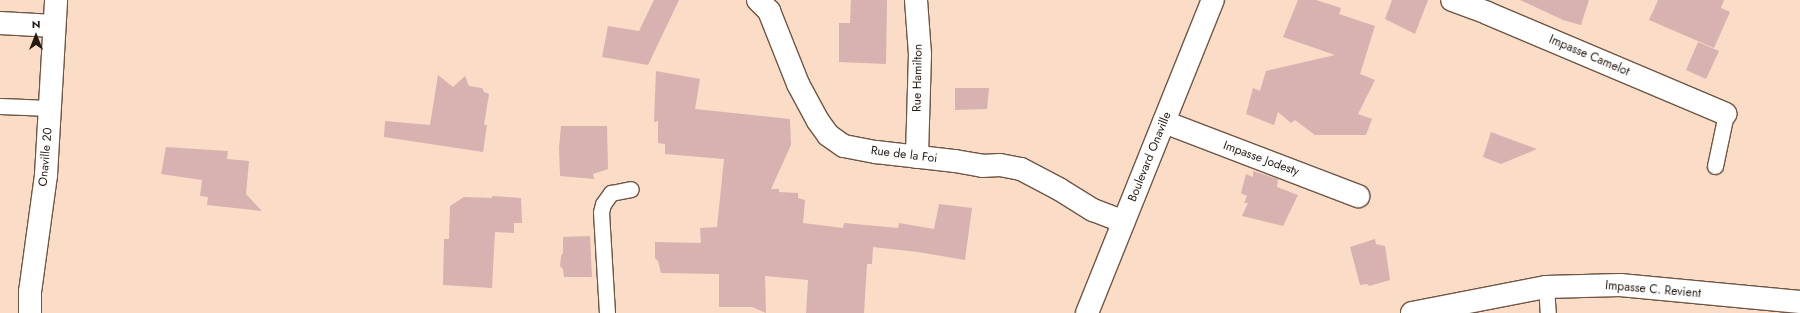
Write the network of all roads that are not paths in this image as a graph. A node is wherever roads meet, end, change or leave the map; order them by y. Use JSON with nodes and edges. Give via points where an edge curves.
{"nodes":[{"id":1,"x":56,"y":0,"type":"edge"},
{"id":2,"x":758,"y":0,"type":"edge"},
{"id":3,"x":916,"y":0,"type":"edge"},
{"id":4,"x":1213,"y":0,"type":"edge"},
{"id":5,"x":1452,"y":0,"type":"edge"},
{"id":6,"x":0,"y":23,"type":"edge"},
{"id":7,"x":54,"y":26,"type":"junction"},
{"id":8,"x":0,"y":106,"type":"edge"},
{"id":9,"x":50,"y":108,"type":"junction"},
{"id":10,"x":1726,"y":114,"type":"joint"},
{"id":11,"x":1164,"y":122,"type":"junction"},
{"id":12,"x":917,"y":157,"type":"junction"},
{"id":13,"x":1715,"y":166,"type":"dead end"},
{"id":14,"x":631,"y":189,"type":"dead end"},
{"id":15,"x":1358,"y":196,"type":"dead end"},
{"id":16,"x":1124,"y":222,"type":"junction"},
{"id":17,"x":1546,"y":287,"type":"junction"},
{"id":18,"x":1800,"y":302,"type":"edge"},
{"id":19,"x":30,"y":313,"type":"edge"},
{"id":20,"x":607,"y":313,"type":"edge"},
{"id":21,"x":1087,"y":313,"type":"edge"},
{"id":22,"x":1412,"y":313,"type":"edge"},
{"id":23,"x":1548,"y":313,"type":"edge"}],
"edges":[{"from":1,"to":7,"type":"street","name":"Onaville 20"},
{"from":2,"to":12,"type":"street","name":"Rue de la Foi","via":[[769,11],[798,84],[828,136],[844,146]]},
{"from":3,"to":12,"type":"street","name":"Rue Hamilton","via":[[920,54]]},
{"from":4,"to":11,"type":"street","name":"Boulevard Onaville"},
{"from":5,"to":10,"type":"street","name":"Impasse Camelot"},
{"from":6,"to":7,"type":"street"},
{"from":7,"to":9,"type":"street","name":"Onaville 20"},
{"from":8,"to":9,"type":"lane"},
{"from":9,"to":19,"type":"street","name":"Onaville 20","via":[[46,175],[30,292]]},
{"from":10,"to":13,"type":"lane"},
{"from":11,"to":15,"type":"street","name":"Impasse Jodesty"},
{"from":11,"to":16,"type":"street","name":"Boulevard Onaville"},
{"from":12,"to":16,"type":"street","name":"Rue de la Foi","via":[[982,166],[1000,164],[1021,169],[1093,210]]},
{"from":14,"to":20,"type":"lane","via":[[611,193],[601,212]]},
{"from":16,"to":21,"type":"street","name":"Boulevard Onaville"},
{"from":17,"to":18,"type":"street","name":"Impasse C. Revient","via":[[1620,285]]},
{"from":17,"to":22,"type":"street","name":"Impasse C. Revient"},
{"from":17,"to":23,"type":"lane"}]}
